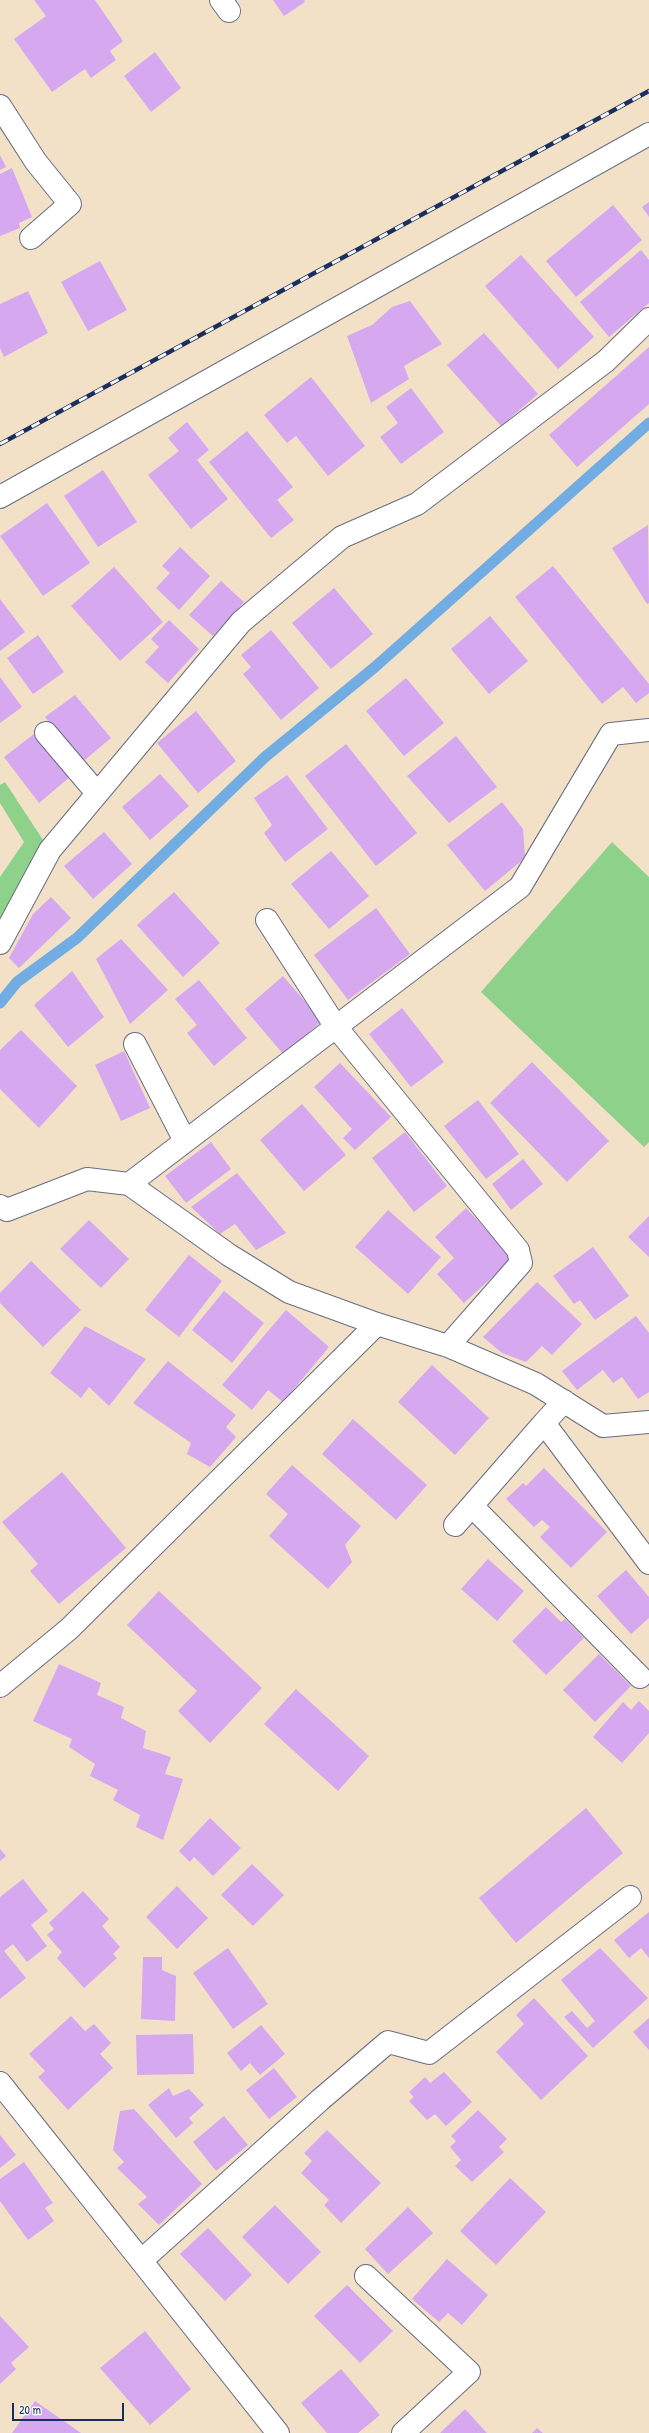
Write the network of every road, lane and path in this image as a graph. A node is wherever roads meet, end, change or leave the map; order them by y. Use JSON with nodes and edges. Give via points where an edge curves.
{"nodes":[{"id":1,"x":0,"y":106,"type":"edge"},
{"id":2,"x":649,"y":134,"type":"edge"},
{"id":3,"x":30,"y":238,"type":"dead end"},
{"id":4,"x":649,"y":319,"type":"edge"},
{"id":5,"x":0,"y":497,"type":"edge"},
{"id":6,"x":649,"y":730,"type":"edge"},
{"id":7,"x":46,"y":733,"type":"dead end"},
{"id":8,"x":96,"y":792,"type":"junction"},
{"id":9,"x":267,"y":920,"type":"dead end"},
{"id":10,"x":0,"y":943,"type":"edge"},
{"id":11,"x":336,"y":1027,"type":"junction"},
{"id":12,"x":135,"y":1044,"type":"dead end"},
{"id":13,"x":185,"y":1141,"type":"junction"},
{"id":14,"x":129,"y":1184,"type":"junction"},
{"id":15,"x":0,"y":1206,"type":"edge"},
{"id":16,"x":377,"y":1324,"type":"junction"},
{"id":17,"x":448,"y":1346,"type":"junction"},
{"id":18,"x":564,"y":1401,"type":"junction"},
{"id":19,"x":649,"y":1422,"type":"edge"},
{"id":20,"x":544,"y":1423,"type":"junction"},
{"id":21,"x":472,"y":1506,"type":"junction"},
{"id":22,"x":455,"y":1525,"type":"dead end"},
{"id":23,"x":649,"y":1563,"type":"edge"},
{"id":24,"x":640,"y":1677,"type":"dead end"},
{"id":25,"x":0,"y":1686,"type":"edge"},
{"id":26,"x":630,"y":1897,"type":"dead end"},
{"id":27,"x":0,"y":2083,"type":"edge"},
{"id":28,"x":142,"y":2260,"type":"junction"},
{"id":29,"x":366,"y":2276,"type":"dead end"},
{"id":30,"x":278,"y":2433,"type":"edge"},
{"id":31,"x":403,"y":2433,"type":"edge"}],
"edges":[{"from":1,"to":3,"type":"street","via":[[36,162],[70,204]]},
{"from":2,"to":5,"type":"street"},
{"from":4,"to":8,"type":"street","via":[[606,361],[417,504],[342,536],[303,568],[241,622]]},
{"from":6,"to":11,"type":"street","via":[[611,734],[520,887]]},
{"from":7,"to":8,"type":"street"},
{"from":8,"to":10,"type":"street","via":[[50,850]]},
{"from":9,"to":11,"type":"street"},
{"from":11,"to":13,"type":"street"},
{"from":11,"to":17,"type":"street","via":[[518,1250],[521,1263]]},
{"from":12,"to":13,"type":"street"},
{"from":13,"to":14,"type":"street"},
{"from":14,"to":15,"type":"street","via":[[87,1179],[7,1210]]},
{"from":14,"to":16,"type":"street","via":[[229,1255],[289,1292]]},
{"from":16,"to":17,"type":"street"},
{"from":16,"to":25,"type":"street","via":[[69,1629]]},
{"from":17,"to":18,"type":"street","via":[[536,1384]]},
{"from":18,"to":19,"type":"street","via":[[603,1426]]},
{"from":18,"to":20,"type":"street"},
{"from":20,"to":21,"type":"street"},
{"from":20,"to":23,"type":"street"},
{"from":21,"to":22,"type":"street"},
{"from":21,"to":24,"type":"street"},
{"from":26,"to":28,"type":"street","via":[[429,2053],[388,2042]]},
{"from":27,"to":28,"type":"street"},
{"from":28,"to":30,"type":"street"},
{"from":29,"to":31,"type":"street","via":[[469,2372]]}]}
